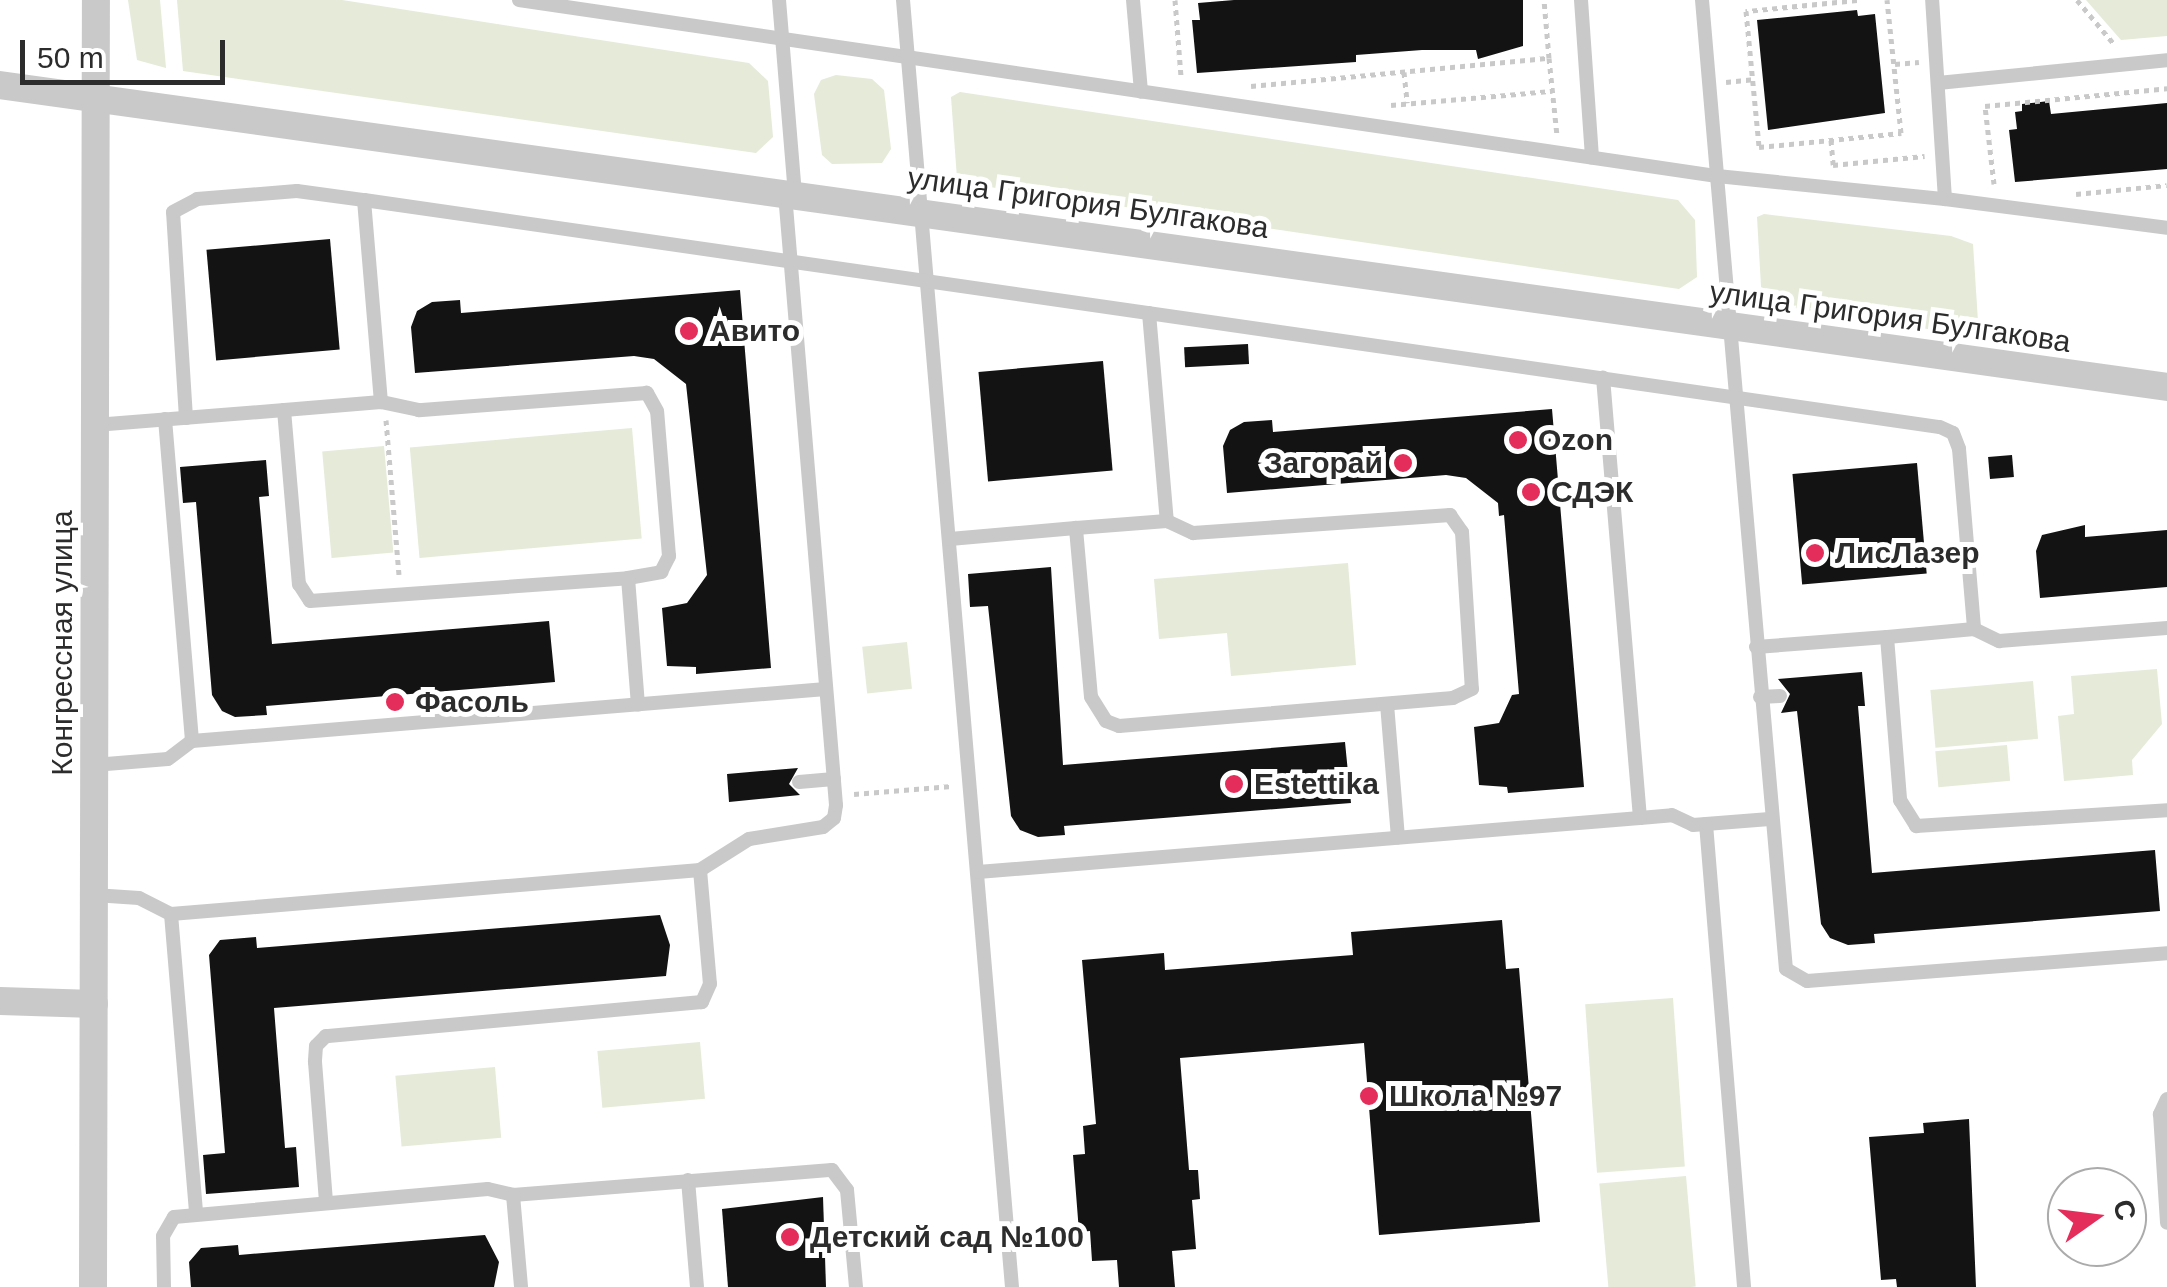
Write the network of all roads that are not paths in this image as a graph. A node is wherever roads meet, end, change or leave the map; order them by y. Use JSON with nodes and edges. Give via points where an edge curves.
{"nodes":[{"id":1,"x":96,"y":0,"type":"edge"},
{"id":2,"x":519,"y":0,"type":"edge"},
{"id":3,"x":779,"y":0,"type":"edge"},
{"id":4,"x":904,"y":0,"type":"edge"},
{"id":5,"x":1133,"y":0,"type":"edge"},
{"id":6,"x":1581,"y":0,"type":"edge"},
{"id":7,"x":1702,"y":0,"type":"edge"},
{"id":8,"x":1932,"y":0,"type":"edge"},
{"id":9,"x":782,"y":39,"type":"junction"},
{"id":10,"x":908,"y":58,"type":"junction"},
{"id":11,"x":2167,"y":60,"type":"edge"},
{"id":12,"x":1938,"y":83,"type":"junction"},
{"id":13,"x":0,"y":85,"type":"edge"},
{"id":14,"x":1142,"y":92,"type":"junction"},
{"id":15,"x":97,"y":94,"type":"junction"},
{"id":16,"x":1592,"y":158,"type":"junction"},
{"id":17,"x":1716,"y":176,"type":"junction"},
{"id":18,"x":790,"y":194,"type":"junction"},
{"id":19,"x":1945,"y":199,"type":"junction"},
{"id":20,"x":364,"y":200,"type":"junction"},
{"id":21,"x":922,"y":212,"type":"junction"},
{"id":22,"x":2167,"y":228,"type":"edge"},
{"id":23,"x":790,"y":262,"type":"junction"},
{"id":24,"x":928,"y":281,"type":"junction"},
{"id":25,"x":1150,"y":313,"type":"junction"},
{"id":26,"x":1730,"y":329,"type":"junction"},
{"id":27,"x":1603,"y":378,"type":"junction"},
{"id":28,"x":2167,"y":387,"type":"edge"},
{"id":29,"x":1735,"y":397,"type":"junction"},
{"id":30,"x":383,"y":402,"type":"junction"},
{"id":31,"x":284,"y":410,"type":"junction"},
{"id":32,"x":186,"y":418,"type":"junction"},
{"id":33,"x":165,"y":420,"type":"junction"},
{"id":34,"x":95,"y":425,"type":"junction"},
{"id":35,"x":1167,"y":521,"type":"junction"},
{"id":36,"x":1076,"y":528,"type":"junction"},
{"id":37,"x":950,"y":539,"type":"junction"},
{"id":38,"x":628,"y":578,"type":"junction"},
{"id":39,"x":2167,"y":628,"type":"edge"},
{"id":40,"x":1974,"y":629,"type":"junction"},
{"id":41,"x":1887,"y":636,"type":"junction"},
{"id":42,"x":1756,"y":647,"type":"junction"},
{"id":43,"x":826,"y":689,"type":"junction"},
{"id":44,"x":1780,"y":696,"type":"dead end"},
{"id":45,"x":1760,"y":697,"type":"junction"},
{"id":46,"x":1387,"y":704,"type":"junction"},
{"id":47,"x":638,"y":705,"type":"junction"},
{"id":48,"x":192,"y":741,"type":"junction"},
{"id":49,"x":94,"y":765,"type":"junction"},
{"id":50,"x":834,"y":779,"type":"junction"},
{"id":51,"x":798,"y":782,"type":"dead end"},
{"id":52,"x":2167,"y":810,"type":"edge"},
{"id":53,"x":1640,"y":818,"type":"junction"},
{"id":54,"x":1770,"y":819,"type":"junction"},
{"id":55,"x":1706,"y":824,"type":"junction"},
{"id":56,"x":1398,"y":838,"type":"junction"},
{"id":57,"x":700,"y":870,"type":"junction"},
{"id":58,"x":978,"y":872,"type":"junction"},
{"id":59,"x":94,"y":896,"type":"junction"},
{"id":60,"x":171,"y":914,"type":"junction"},
{"id":61,"x":2167,"y":953,"type":"edge"},
{"id":62,"x":0,"y":1001,"type":"edge"},
{"id":63,"x":94,"y":1004,"type":"junction"},
{"id":64,"x":2167,"y":1100,"type":"edge"},
{"id":65,"x":688,"y":1180,"type":"junction"},
{"id":66,"x":513,"y":1195,"type":"junction"},
{"id":67,"x":326,"y":1203,"type":"junction"},
{"id":68,"x":196,"y":1214,"type":"junction"},
{"id":69,"x":2167,"y":1223,"type":"edge"},
{"id":70,"x":93,"y":1287,"type":"edge"},
{"id":71,"x":164,"y":1287,"type":"edge"},
{"id":72,"x":521,"y":1287,"type":"edge"},
{"id":73,"x":697,"y":1287,"type":"edge"},
{"id":74,"x":856,"y":1287,"type":"edge"},
{"id":75,"x":1012,"y":1287,"type":"edge"},
{"id":76,"x":1744,"y":1287,"type":"edge"}],
"edges":[{"from":1,"to":15,"type":"street","name":"Конгрессная улица"},
{"from":2,"to":9,"type":"lane"},
{"from":3,"to":9,"type":"lane"},
{"from":4,"to":10,"type":"lane"},
{"from":5,"to":14,"type":"lane"},
{"from":6,"to":16,"type":"lane"},
{"from":7,"to":17,"type":"lane"},
{"from":8,"to":12,"type":"lane"},
{"from":9,"to":10,"type":"lane"},
{"from":9,"to":18,"type":"lane"},
{"from":10,"to":14,"type":"lane"},
{"from":10,"to":21,"type":"lane"},
{"from":11,"to":12,"type":"lane"},
{"from":12,"to":19,"type":"lane"},
{"from":13,"to":15,"type":"street","name":"улица Григория Булгакова"},
{"from":14,"to":16,"type":"lane"},
{"from":15,"to":18,"type":"street","name":"улица Григория Булгакова"},
{"from":15,"to":34,"type":"street","name":"Конгрессная улица"},
{"from":16,"to":17,"type":"lane"},
{"from":17,"to":19,"type":"lane"},
{"from":17,"to":26,"type":"lane"},
{"from":18,"to":21,"type":"street","name":"улица Григория Булгакова"},
{"from":18,"to":23,"type":"lane"},
{"from":19,"to":22,"type":"lane"},
{"from":20,"to":23,"type":"lane"},
{"from":20,"to":30,"type":"lane"},
{"from":20,"to":32,"type":"lane","via":[[298,191],[197,199],[172,212]]},
{"from":21,"to":24,"type":"lane"},
{"from":21,"to":26,"type":"street","name":"улица Григория Булгакова"},
{"from":23,"to":24,"type":"lane"},
{"from":23,"to":43,"type":"lane"},
{"from":24,"to":25,"type":"lane"},
{"from":24,"to":37,"type":"lane"},
{"from":25,"to":27,"type":"lane"},
{"from":25,"to":35,"type":"lane"},
{"from":26,"to":28,"type":"street","name":"улица Григория Булгакова"},
{"from":26,"to":29,"type":"lane"},
{"from":27,"to":29,"type":"lane"},
{"from":27,"to":53,"type":"lane"},
{"from":29,"to":40,"type":"lane","via":[[1953,433]]},
{"from":29,"to":42,"type":"lane"},
{"from":30,"to":31,"type":"lane"},
{"from":30,"to":38,"type":"lane","via":[[419,410],[647,393],[657,412],[669,556],[662,572]]},
{"from":31,"to":32,"type":"lane"},
{"from":31,"to":38,"type":"lane","via":[[302,593],[319,603]]},
{"from":32,"to":33,"type":"lane"},
{"from":33,"to":34,"type":"lane"},
{"from":33,"to":48,"type":"lane"},
{"from":34,"to":49,"type":"street","name":"Конгрессная улица"},
{"from":35,"to":36,"type":"lane"},
{"from":35,"to":46,"type":"lane","via":[[1193,533],[1441,513],[1458,520],[1472,689],[1453,698]]},
{"from":36,"to":37,"type":"lane"},
{"from":36,"to":46,"type":"lane","via":[[1091,697],[1106,721],[1119,726]]},
{"from":37,"to":58,"type":"lane","via":[[962,591]]},
{"from":38,"to":47,"type":"lane"},
{"from":39,"to":40,"type":"lane","via":[[1999,641]]},
{"from":40,"to":41,"type":"lane"},
{"from":41,"to":42,"type":"lane"},
{"from":41,"to":52,"type":"lane","via":[[1900,800],[1916,826]]},
{"from":42,"to":45,"type":"lane"},
{"from":43,"to":47,"type":"lane"},
{"from":43,"to":50,"type":"lane"},
{"from":44,"to":45,"type":"lane"},
{"from":45,"to":54,"type":"lane"},
{"from":46,"to":56,"type":"lane"},
{"from":47,"to":48,"type":"lane"},
{"from":48,"to":49,"type":"lane","via":[[168,759]]},
{"from":49,"to":59,"type":"street","name":"Конгрессная улица"},
{"from":50,"to":51,"type":"lane"},
{"from":50,"to":57,"type":"lane","via":[[834,818],[823,828],[749,838]]},
{"from":53,"to":55,"type":"lane","via":[[1672,815]]},
{"from":53,"to":56,"type":"lane"},
{"from":54,"to":55,"type":"lane"},
{"from":54,"to":61,"type":"lane","via":[[1782,954],[1794,978]]},
{"from":55,"to":76,"type":"lane"},
{"from":56,"to":58,"type":"lane"},
{"from":57,"to":60,"type":"lane"},
{"from":57,"to":67,"type":"lane","via":[[710,984],[702,1002],[326,1036],[316,1046],[315,1062]]},
{"from":58,"to":75,"type":"lane"},
{"from":59,"to":60,"type":"lane","via":[[139,898]]},
{"from":59,"to":63,"type":"street","name":"Конгрессная улица"},
{"from":60,"to":68,"type":"lane","via":[[199,1175]]},
{"from":62,"to":63,"type":"street"},
{"from":63,"to":70,"type":"street","name":"Конгрессная улица"},
{"from":64,"to":69,"type":"lane","via":[[2160,1114]]},
{"from":65,"to":66,"type":"lane"},
{"from":65,"to":73,"type":"lane"},
{"from":65,"to":74,"type":"lane","via":[[832,1170],[848,1190]]},
{"from":66,"to":67,"type":"lane","via":[[488,1190]]},
{"from":66,"to":72,"type":"lane"},
{"from":67,"to":68,"type":"lane"},
{"from":68,"to":71,"type":"lane","via":[[166,1224]]}]}
